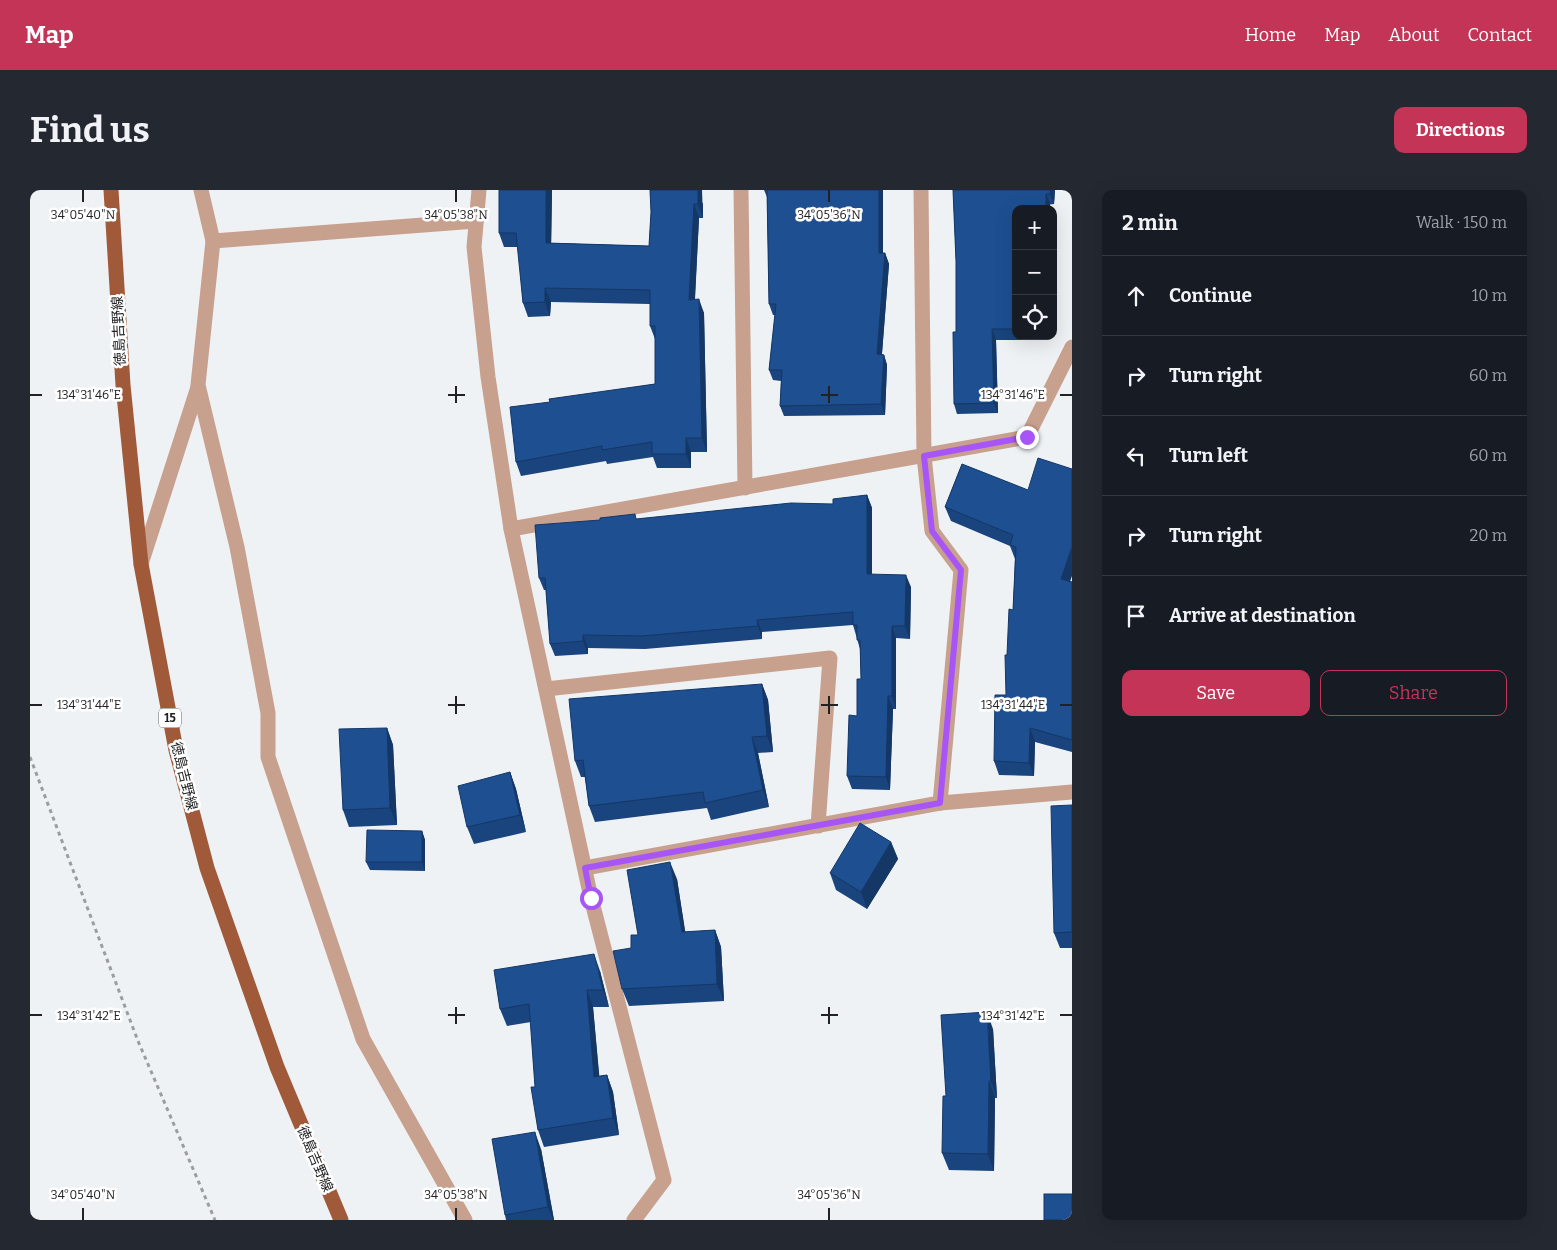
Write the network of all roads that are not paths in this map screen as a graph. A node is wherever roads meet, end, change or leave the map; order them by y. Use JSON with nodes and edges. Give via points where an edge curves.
{"nodes":[{"id":1,"x":111,"y":190,"type":"edge"},
{"id":2,"x":202,"y":190,"type":"edge"},
{"id":3,"x":479,"y":190,"type":"edge"},
{"id":4,"x":741,"y":190,"type":"edge"},
{"id":5,"x":921,"y":190,"type":"edge"},
{"id":6,"x":476,"y":221,"type":"junction"},
{"id":7,"x":212,"y":241,"type":"junction"},
{"id":8,"x":1072,"y":347,"type":"edge"},
{"id":9,"x":198,"y":385,"type":"junction"},
{"id":10,"x":924,"y":456,"type":"junction"},
{"id":11,"x":745,"y":488,"type":"junction"},
{"id":12,"x":511,"y":529,"type":"junction"},
{"id":13,"x":141,"y":564,"type":"junction"},
{"id":14,"x":546,"y":689,"type":"junction"},
{"id":15,"x":1072,"y":792,"type":"edge"},
{"id":16,"x":940,"y":803,"type":"junction"},
{"id":17,"x":818,"y":826,"type":"junction"},
{"id":18,"x":585,"y":868,"type":"junction"},
{"id":19,"x":341,"y":1220,"type":"edge"},
{"id":20,"x":465,"y":1220,"type":"edge"},
{"id":21,"x":634,"y":1220,"type":"edge"}],
"edges":[{"from":1,"to":13,"type":"main road","name":"徳島吉野線","number":"15","via":[[122,385]]},
{"from":2,"to":7,"type":"street"},
{"from":3,"to":6,"type":"street"},
{"from":4,"to":11,"type":"street"},
{"from":5,"to":10,"type":"street"},
{"from":6,"to":7,"type":"street"},
{"from":6,"to":12,"type":"street","via":[[474,247],[488,377]]},
{"from":7,"to":9,"type":"street"},
{"from":8,"to":10,"type":"street","via":[[1027,437]]},
{"from":9,"to":13,"type":"street"},
{"from":9,"to":20,"type":"street","via":[[241,567],[268,713],[268,757],[363,1038]]},
{"from":10,"to":11,"type":"street"},
{"from":10,"to":16,"type":"street","via":[[932,531],[961,570]]},
{"from":11,"to":12,"type":"street"},
{"from":12,"to":14,"type":"street"},
{"from":13,"to":19,"type":"main road","name":"徳島吉野線","number":"15","via":[[176,750],[207,868],[277,1067]]},
{"from":14,"to":17,"type":"street","via":[[830,658]]},
{"from":14,"to":18,"type":"street"},
{"from":15,"to":16,"type":"street"},
{"from":16,"to":17,"type":"street"},
{"from":17,"to":18,"type":"street"},
{"from":18,"to":21,"type":"street","via":[[664,1180]]}]}
